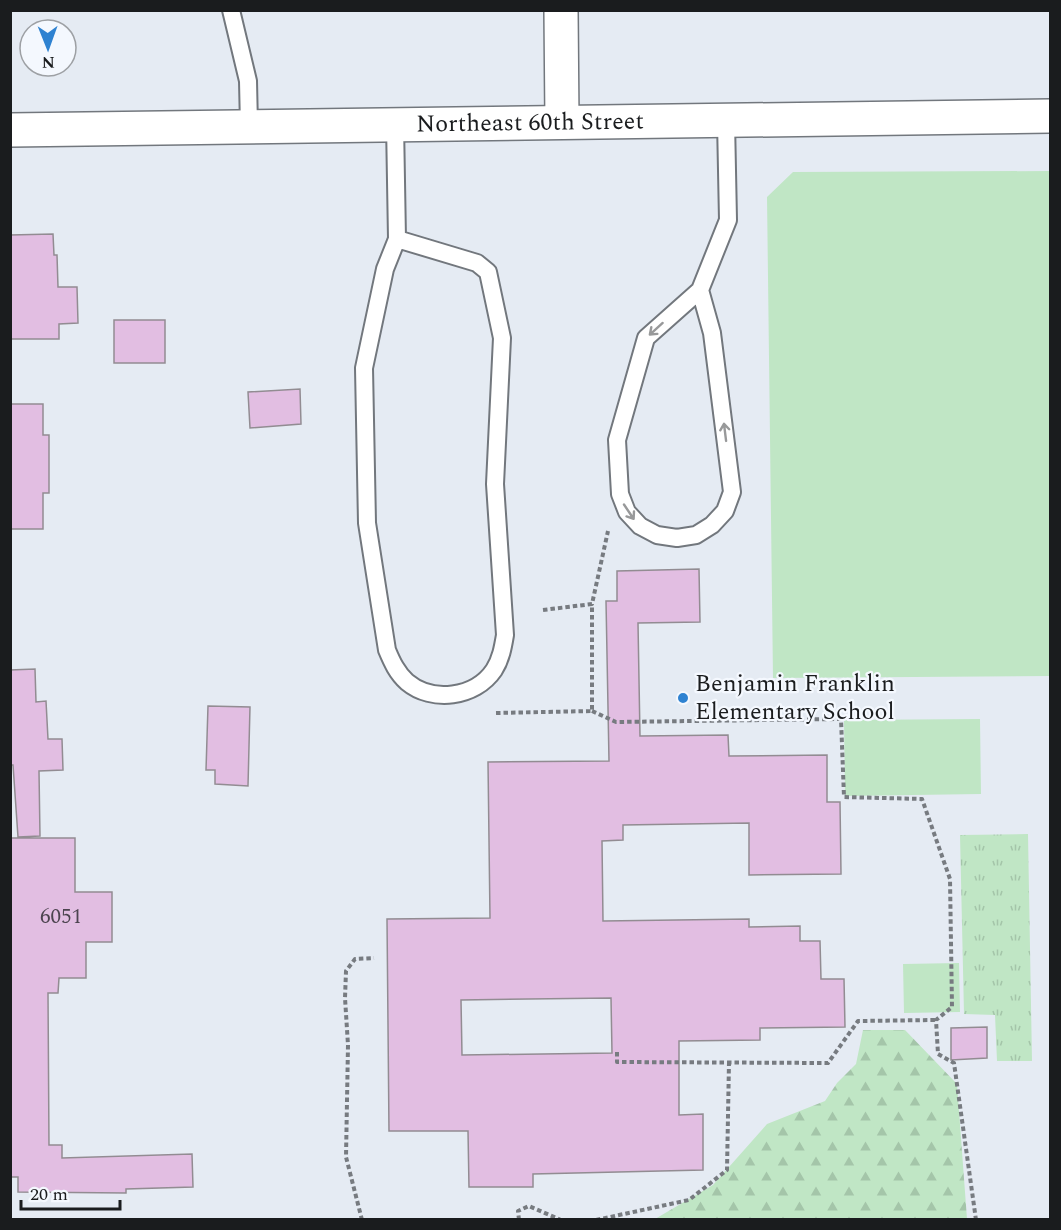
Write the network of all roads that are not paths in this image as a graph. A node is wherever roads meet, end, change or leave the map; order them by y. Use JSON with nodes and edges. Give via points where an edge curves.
{"nodes":[{"id":1,"x":231,"y":10,"type":"edge"},
{"id":2,"x":561,"y":10,"type":"edge"},
{"id":3,"x":1050,"y":116,"type":"edge"},
{"id":4,"x":726,"y":121,"type":"junction"},
{"id":5,"x":562,"y":122,"type":"junction"},
{"id":6,"x":395,"y":123,"type":"junction"},
{"id":7,"x":249,"y":126,"type":"junction"},
{"id":8,"x":10,"y":130,"type":"edge"},
{"id":9,"x":397,"y":239,"type":"junction"},
{"id":10,"x":700,"y":290,"type":"junction"}],
"edges":[{"from":1,"to":7,"type":"lane","via":[[248,81]]},
{"from":2,"to":5,"type":"street"},
{"from":3,"to":4,"type":"street","name":"Northeast 60th Street"},
{"from":4,"to":5,"type":"street","name":"Northeast 60th Street"},
{"from":4,"to":10,"type":"lane","via":[[728,220]]},
{"from":5,"to":6,"type":"street","name":"Northeast 60th Street"},
{"from":6,"to":7,"type":"street","name":"Northeast 60th Street"},
{"from":6,"to":9,"type":"lane"},
{"from":7,"to":8,"type":"street","name":"Northeast 60th Street"},
{"from":9,"to":9,"type":"lane","via":[[385,269],[364,368],[367,523],[387,650],[395,668],[424,691],[462,693],[480,684],[493,671],[502,654],[505,635],[495,484],[502,338],[488,272],[477,263]]},
{"from":10,"to":10,"type":"lane","one_way":true,"via":[[646,338],[617,440],[620,494],[627,512],[649,531],[677,538],[696,535],[712,525],[725,511],[732,492],[712,333]]}]}
